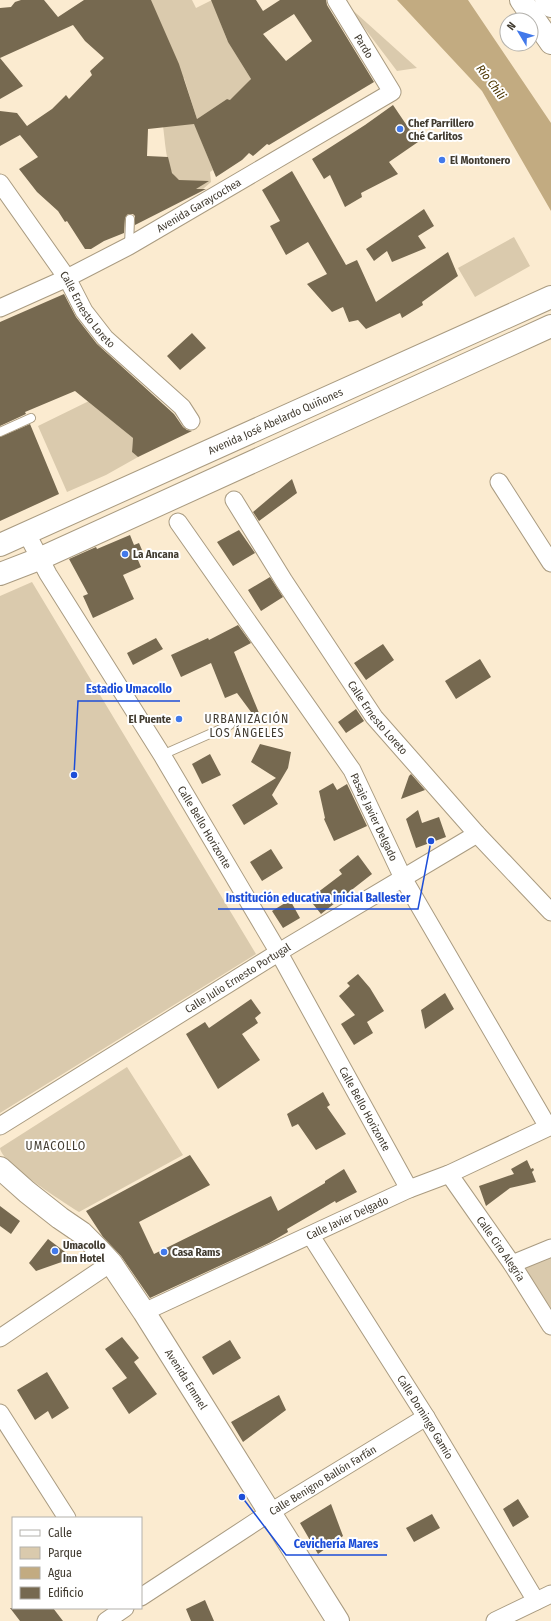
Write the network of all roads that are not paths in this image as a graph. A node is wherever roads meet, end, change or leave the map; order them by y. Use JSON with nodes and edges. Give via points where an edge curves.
{"nodes":[{"id":1,"x":336,"y":0,"type":"edge"},
{"id":2,"x":520,"y":0,"type":"edge"},
{"id":3,"x":546,"y":0,"type":"edge"},
{"id":4,"x":551,"y":6,"type":"edge"},
{"id":5,"x":551,"y":43,"type":"edge"},
{"id":6,"x":392,"y":92,"type":"joint"},
{"id":7,"x":0,"y":183,"type":"edge"},
{"id":8,"x":130,"y":219,"type":"dead end"},
{"id":9,"x":129,"y":246,"type":"junction"},
{"id":10,"x":67,"y":278,"type":"junction"},
{"id":11,"x":548,"y":298,"type":"edge"},
{"id":12,"x":0,"y":308,"type":"edge"},
{"id":13,"x":551,"y":326,"type":"edge"},
{"id":14,"x":31,"y":418,"type":"dead end"},
{"id":15,"x":191,"y":420,"type":"dead end"},
{"id":16,"x":0,"y":432,"type":"edge"},
{"id":17,"x":499,"y":482,"type":"dead end"},
{"id":18,"x":234,"y":500,"type":"dead end"},
{"id":19,"x":178,"y":522,"type":"dead end"},
{"id":20,"x":27,"y":534,"type":"junction"},
{"id":21,"x":0,"y":545,"type":"edge"},
{"id":22,"x":39,"y":559,"type":"junction"},
{"id":23,"x":551,"y":563,"type":"edge"},
{"id":24,"x":0,"y":574,"type":"edge"},
{"id":25,"x":230,"y":725,"type":"dead end"},
{"id":26,"x":162,"y":755,"type":"junction"},
{"id":27,"x":477,"y":834,"type":"junction"},
{"id":28,"x":402,"y":878,"type":"junction"},
{"id":29,"x":550,"y":910,"type":"edge"},
{"id":30,"x":279,"y":953,"type":"junction"},
{"id":31,"x":0,"y":1126,"type":"edge"},
{"id":32,"x":549,"y":1126,"type":"edge"},
{"id":33,"x":0,"y":1168,"type":"edge"},
{"id":34,"x":449,"y":1174,"type":"junction"},
{"id":35,"x":409,"y":1189,"type":"junction"},
{"id":36,"x":311,"y":1236,"type":"junction"},
{"id":37,"x":551,"y":1248,"type":"edge"},
{"id":38,"x":112,"y":1263,"type":"junction"},
{"id":39,"x":512,"y":1264,"type":"junction"},
{"id":40,"x":144,"y":1312,"type":"junction"},
{"id":41,"x":551,"y":1326,"type":"edge"},
{"id":42,"x":0,"y":1338,"type":"edge"},
{"id":43,"x":0,"y":1413,"type":"edge"},
{"id":44,"x":426,"y":1417,"type":"junction"},
{"id":45,"x":269,"y":1513,"type":"junction"},
{"id":46,"x":66,"y":1517,"type":"edge"},
{"id":47,"x":142,"y":1596,"type":"edge"},
{"id":48,"x":543,"y":1597,"type":"edge"},
{"id":49,"x":124,"y":1609,"type":"edge"},
{"id":50,"x":126,"y":1609,"type":"edge"},
{"id":51,"x":106,"y":1621,"type":"edge"},
{"id":52,"x":133,"y":1621,"type":"edge"},
{"id":53,"x":338,"y":1621,"type":"edge"},
{"id":54,"x":495,"y":1621,"type":"edge"}],
"edges":[{"from":1,"to":6,"type":"street","name":"Pardo"},
{"from":2,"to":5,"type":"main road"},
{"from":3,"to":4,"type":"main road"},
{"from":6,"to":9,"type":"street","name":"Avenida Garaycochea"},
{"from":7,"to":10,"type":"street","name":"Calle Ernesto Loreto"},
{"from":8,"to":9,"type":"lane"},
{"from":9,"to":10,"type":"street","name":"Avenida Garaycochea"},
{"from":10,"to":12,"type":"street","name":"Avenida Garaycochea"},
{"from":10,"to":15,"type":"street","name":"Calle Ernesto Loreto","via":[[84,311],[105,338],[182,407]]},
{"from":11,"to":20,"type":"main road","name":"Avenida José Abelardo Quiñones"},
{"from":13,"to":22,"type":"main road"},
{"from":14,"to":16,"type":"lane"},
{"from":17,"to":23,"type":"street"},
{"from":18,"to":27,"type":"street","name":"Calle Ernesto Loreto","via":[[374,717]]},
{"from":19,"to":28,"type":"street","name":"Pasaje Javier Delgado","via":[[352,770]]},
{"from":20,"to":21,"type":"main road","name":"Avenida José Abelardo Quiñones"},
{"from":20,"to":22,"type":"street","name":"Calle Bello Horizonte"},
{"from":22,"to":24,"type":"main road"},
{"from":22,"to":26,"type":"street","name":"Calle Bello Horizonte"},
{"from":25,"to":26,"type":"lane"},
{"from":26,"to":30,"type":"street","name":"Calle Bello Horizonte"},
{"from":27,"to":28,"type":"street","name":"Calle Julio Ernesto Portugal"},
{"from":27,"to":29,"type":"street","name":"Calle Ernesto Loreto"},
{"from":28,"to":30,"type":"street","name":"Calle Julio Ernesto Portugal"},
{"from":28,"to":32,"type":"street","name":"Pasaje Javier Delgado"},
{"from":30,"to":31,"type":"street","name":"Calle Julio Ernesto Portugal"},
{"from":30,"to":35,"type":"street","name":"Calle Bello Horizonte"},
{"from":32,"to":34,"type":"street","name":"Calle Javier Delgado"},
{"from":33,"to":38,"type":"main road","name":"Avenida Emmel","via":[[32,1197],[82,1233]]},
{"from":34,"to":35,"type":"street","name":"Calle Javier Delgado"},
{"from":34,"to":39,"type":"street","name":"Calle Ciro Alegría"},
{"from":35,"to":36,"type":"street","name":"Calle Javier Delgado"},
{"from":36,"to":40,"type":"street","name":"Calle Javier Delgado"},
{"from":36,"to":44,"type":"street","name":"Calle Domingo Gamio"},
{"from":37,"to":39,"type":"street"},
{"from":38,"to":40,"type":"main road","name":"Avenida Emmel"},
{"from":38,"to":42,"type":"street"},
{"from":39,"to":41,"type":"street","name":"Calle Ciro Alegría"},
{"from":40,"to":45,"type":"main road","name":"Avenida Emmel"},
{"from":43,"to":46,"type":"street"},
{"from":44,"to":45,"type":"street","name":"Calle Benigno Ballón Farfán"},
{"from":44,"to":48,"type":"street","name":"Calle Domingo Gamio"},
{"from":45,"to":47,"type":"street","name":"Calle Benigno Ballón Farfán"},
{"from":45,"to":53,"type":"main road","name":"Avenida Emmel"},
{"from":48,"to":54,"type":"street"},
{"from":49,"to":51,"type":"street"},
{"from":50,"to":52,"type":"street"}]}
